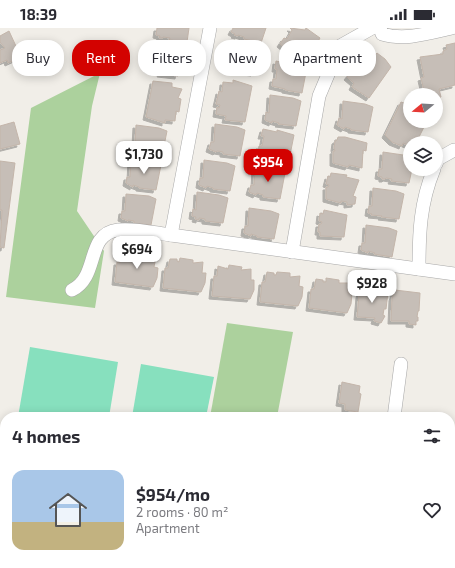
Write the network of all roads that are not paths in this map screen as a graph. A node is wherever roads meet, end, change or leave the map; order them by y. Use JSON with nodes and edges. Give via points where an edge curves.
{"nodes":[{"id":1,"x":210,"y":28,"type":"edge"},
{"id":2,"x":372,"y":28,"type":"edge"},
{"id":3,"x":380,"y":28,"type":"edge"},
{"id":4,"x":452,"y":28,"type":"edge"},
{"id":5,"x":454,"y":150,"type":"dead end"},
{"id":6,"x":443,"y":156,"type":"edge"},
{"id":7,"x":431,"y":176,"type":"edge"},
{"id":8,"x":171,"y":235,"type":"junction"},
{"id":9,"x":292,"y":252,"type":"junction"},
{"id":10,"x":419,"y":269,"type":"junction"},
{"id":11,"x":455,"y":274,"type":"edge"},
{"id":12,"x":72,"y":290,"type":"dead end"},
{"id":13,"x":401,"y":364,"type":"dead end"},
{"id":14,"x":395,"y":412,"type":"edge"}],
"edges":[{"from":1,"to":8,"type":"street"},
{"from":2,"to":9,"type":"street","via":[[340,46],[319,96]]},
{"from":3,"to":4,"type":"street","via":[[382,34],[394,38]]},
{"from":5,"to":6,"type":"street"},
{"from":7,"to":10,"type":"street","via":[[426,188],[419,226]]},
{"from":8,"to":9,"type":"street"},
{"from":8,"to":12,"type":"street","via":[[126,230],[106,234],[98,242],[86,279],[80,287]]},
{"from":9,"to":10,"type":"street"},
{"from":10,"to":11,"type":"street"},
{"from":13,"to":14,"type":"street"}]}
